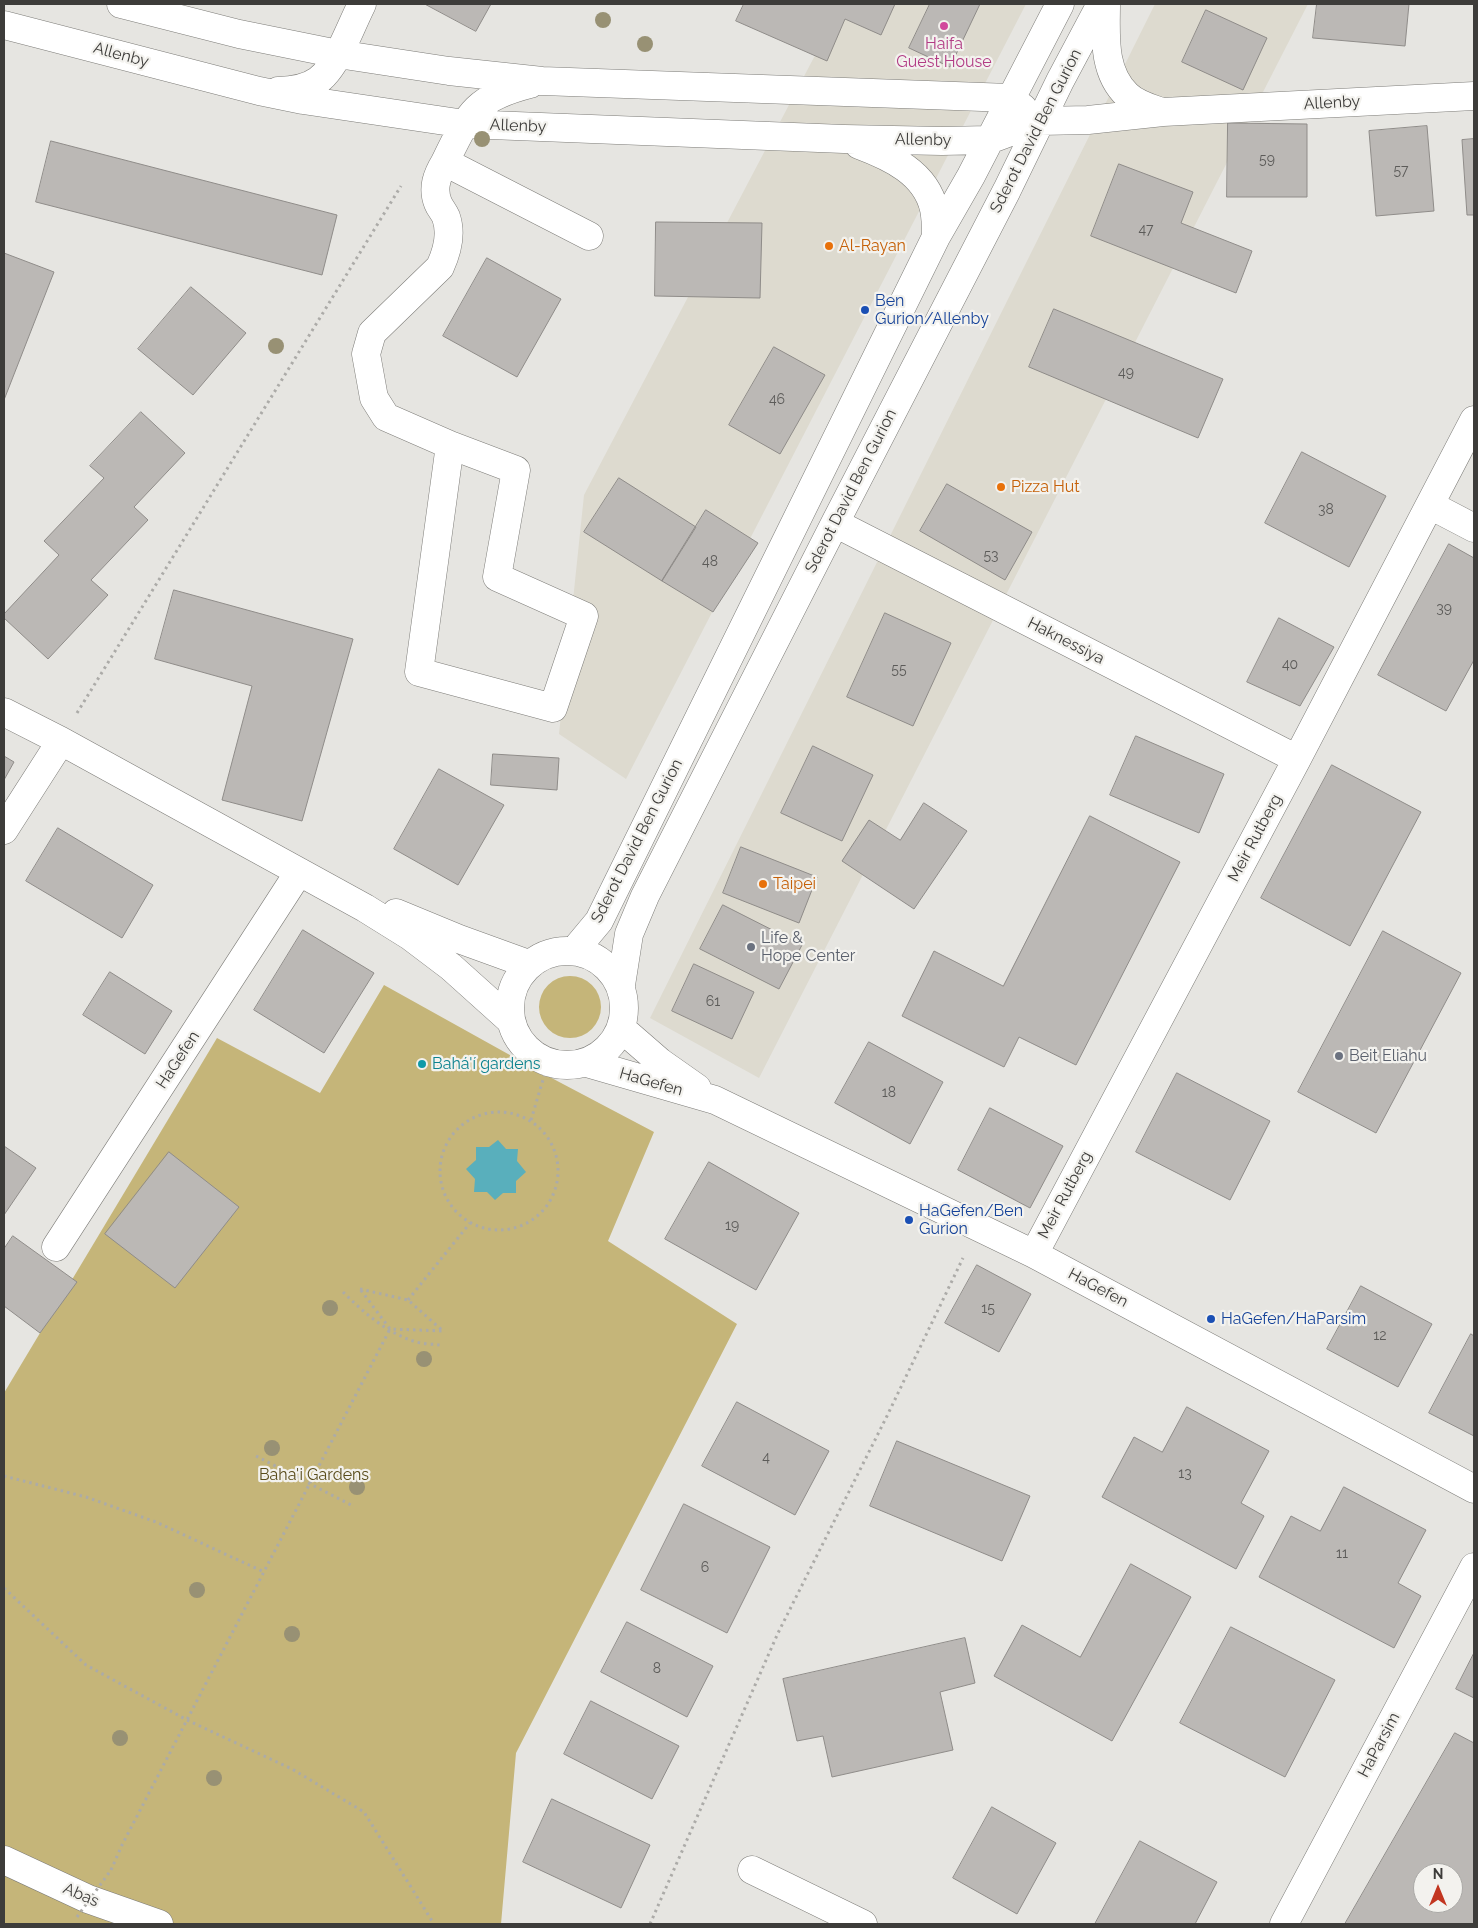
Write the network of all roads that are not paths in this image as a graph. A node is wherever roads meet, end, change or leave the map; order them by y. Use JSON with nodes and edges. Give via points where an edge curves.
{"nodes":[{"id":1,"x":121,"y":4,"type":"edge"},
{"id":2,"x":362,"y":4,"type":"edge"},
{"id":3,"x":1060,"y":4,"type":"edge"},
{"id":4,"x":1101,"y":4,"type":"edge"},
{"id":5,"x":1106,"y":4,"type":"edge"},
{"id":6,"x":4,"y":25,"type":"edge"},
{"id":7,"x":338,"y":54,"type":"junction"},
{"id":8,"x":542,"y":81,"type":"junction"},
{"id":9,"x":259,"y":91,"type":"junction"},
{"id":10,"x":1474,"y":96,"type":"edge"},
{"id":11,"x":1010,"y":98,"type":"junction"},
{"id":12,"x":1163,"y":112,"type":"junction"},
{"id":13,"x":1040,"y":121,"type":"junction"},
{"id":14,"x":465,"y":124,"type":"junction"},
{"id":15,"x":844,"y":139,"type":"junction"},
{"id":16,"x":989,"y":140,"type":"junction"},
{"id":17,"x":445,"y":162,"type":"junction"},
{"id":18,"x":589,"y":236,"type":"dead end"},
{"id":19,"x":936,"y":237,"type":"junction"},
{"id":20,"x":1474,"y":420,"type":"edge"},
{"id":21,"x":450,"y":445,"type":"junction"},
{"id":22,"x":1430,"y":505,"type":"junction"},
{"id":23,"x":835,"y":523,"type":"junction"},
{"id":24,"x":1474,"y":528,"type":"edge"},
{"id":25,"x":4,"y":712,"type":"edge"},
{"id":26,"x":60,"y":741,"type":"junction"},
{"id":27,"x":1297,"y":759,"type":"junction"},
{"id":28,"x":4,"y":830,"type":"edge"},
{"id":29,"x":299,"y":872,"type":"junction"},
{"id":30,"x":574,"y":951,"type":"junction"},
{"id":31,"x":528,"y":964,"type":"junction"},
{"id":32,"x":621,"y":985,"type":"junction"},
{"id":33,"x":510,"y":1020,"type":"junction"},
{"id":34,"x":622,"y":1030,"type":"junction"},
{"id":35,"x":587,"y":1063,"type":"junction"},
{"id":36,"x":714,"y":1100,"type":"junction"},
{"id":37,"x":56,"y":1247,"type":"dead end"},
{"id":38,"x":1034,"y":1254,"type":"junction"},
{"id":39,"x":1474,"y":1489,"type":"edge"},
{"id":40,"x":1474,"y":1567,"type":"edge"},
{"id":41,"x":4,"y":1860,"type":"edge"},
{"id":42,"x":752,"y":1870,"type":"dead end"},
{"id":43,"x":160,"y":1924,"type":"edge"},
{"id":44,"x":863,"y":1924,"type":"edge"},
{"id":45,"x":1284,"y":1924,"type":"edge"}],
"edges":[{"from":1,"to":7,"type":"street","via":[[239,34]]},
{"from":2,"to":7,"type":"street"},
{"from":3,"to":11,"type":"street","name":"Sderot David Ben Gurion"},
{"from":4,"to":13,"type":"street","name":"Sderot David Ben Gurion"},
{"from":5,"to":12,"type":"street","via":[[1105,41],[1113,76],[1127,95],[1142,105]]},
{"from":6,"to":9,"type":"street","name":"Allenby"},
{"from":7,"to":8,"type":"street"},
{"from":7,"to":9,"type":"street","via":[[325,76],[317,82],[289,90]]},
{"from":8,"to":11,"type":"street"},
{"from":8,"to":14,"type":"street","via":[[498,94],[483,102]]},
{"from":9,"to":14,"type":"street","name":"Allenby"},
{"from":10,"to":12,"type":"street","name":"Allenby"},
{"from":11,"to":13,"type":"street"},
{"from":11,"to":16,"type":"street","name":"Sderot David Ben Gurion"},
{"from":12,"to":13,"type":"street","name":"Allenby","via":[[1088,120]]},
{"from":13,"to":16,"type":"street","name":"Allenby"},
{"from":13,"to":23,"type":"street","name":"Sderot David Ben Gurion"},
{"from":14,"to":15,"type":"street","name":"Allenby"},
{"from":14,"to":17,"type":"street"},
{"from":15,"to":16,"type":"street","name":"Allenby"},
{"from":15,"to":19,"type":"street","via":[[896,160],[914,174],[924,186],[934,209]]},
{"from":16,"to":19,"type":"street","name":"Sderot David Ben Gurion"},
{"from":17,"to":18,"type":"street"},
{"from":17,"to":21,"type":"street","via":[[434,189],[446,218],[449,239],[446,254],[440,267],[372,333],[366,354],[374,398],[386,417]]},
{"from":19,"to":30,"type":"street","name":"Sderot David Ben Gurion","via":[[599,921]]},
{"from":20,"to":22,"type":"street","name":"Meir Rutberg"},
{"from":21,"to":21,"type":"street","via":[[419,672],[554,708],[584,616],[497,577],[516,470]]},
{"from":22,"to":24,"type":"street"},
{"from":22,"to":27,"type":"street","name":"Meir Rutberg"},
{"from":23,"to":27,"type":"street","name":"Haknessiya"},
{"from":23,"to":32,"type":"street","name":"Sderot David Ben Gurion","via":[[645,896],[629,934]]},
{"from":25,"to":26,"type":"street"},
{"from":26,"to":28,"type":"street"},
{"from":26,"to":29,"type":"street"},
{"from":27,"to":38,"type":"street","name":"Meir Rutberg"},
{"from":29,"to":31,"type":"street","via":[[459,939]]},
{"from":29,"to":33,"type":"street","via":[[410,936],[451,967]]},
{"from":29,"to":37,"type":"street","name":"HaGefen"},
{"from":30,"to":31,"type":"street","via":[[557,952]]},
{"from":30,"to":32,"type":"street","via":[[600,960]]},
{"from":31,"to":33,"type":"street","via":[[515,981],[510,1000]]},
{"from":32,"to":34,"type":"street"},
{"from":33,"to":35,"type":"street","via":[[524,1046],[548,1063],[568,1066]]},
{"from":34,"to":35,"type":"street","via":[[604,1054]]},
{"from":34,"to":36,"type":"street","name":"HaGefen"},
{"from":35,"to":36,"type":"street","name":"HaGefen"},
{"from":36,"to":38,"type":"street","name":"HaGefen"},
{"from":38,"to":39,"type":"street","name":"HaGefen"},
{"from":40,"to":45,"type":"street","name":"HaParsim"},
{"from":41,"to":43,"type":"street","name":"Abas","via":[[88,1899]]},
{"from":42,"to":44,"type":"street"}]}
